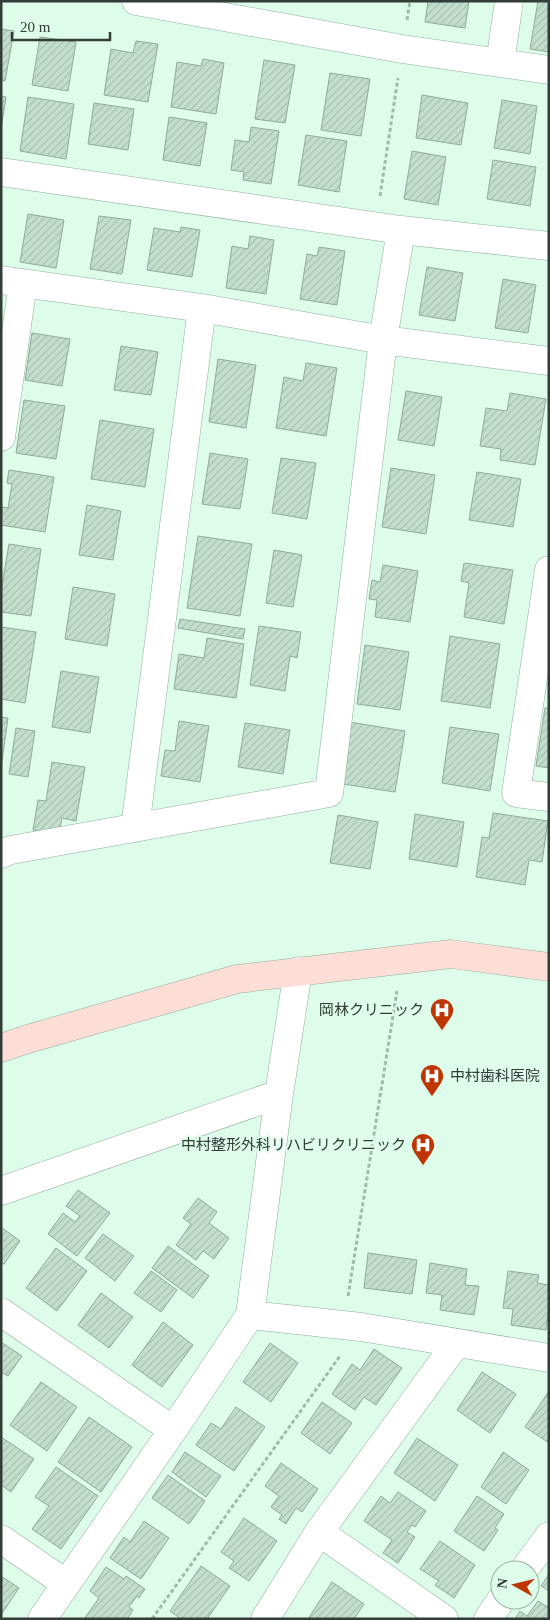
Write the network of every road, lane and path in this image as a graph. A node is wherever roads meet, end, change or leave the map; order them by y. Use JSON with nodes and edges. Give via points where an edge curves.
{"nodes":[{"id":1,"x":136,"y":1,"type":"edge"},
{"id":2,"x":410,"y":1,"type":"edge"},
{"id":3,"x":509,"y":1,"type":"edge"},
{"id":4,"x":402,"y":49,"type":"junction"},
{"id":5,"x":500,"y":62,"type":"junction"},
{"id":6,"x":549,"y":70,"type":"edge"},
{"id":7,"x":1,"y":172,"type":"edge"},
{"id":8,"x":388,"y":228,"type":"junction"},
{"id":9,"x":549,"y":246,"type":"edge"},
{"id":10,"x":12,"y":282,"type":"edge"},
{"id":11,"x":202,"y":308,"type":"junction"},
{"id":12,"x":383,"y":340,"type":"junction"},
{"id":13,"x":549,"y":361,"type":"edge"},
{"id":14,"x":1,"y":437,"type":"edge"},
{"id":15,"x":549,"y":570,"type":"edge"},
{"id":16,"x":549,"y":798,"type":"edge"},
{"id":17,"x":135,"y":828,"type":"junction"},
{"id":18,"x":1,"y":854,"type":"edge"},
{"id":19,"x":402,"y":959,"type":"junction"},
{"id":20,"x":549,"y":966,"type":"edge"},
{"id":21,"x":298,"y":971,"type":"junction"},
{"id":22,"x":1,"y":1048,"type":"edge"},
{"id":23,"x":279,"y":1094,"type":"junction"},
{"id":24,"x":1,"y":1191,"type":"edge"},
{"id":25,"x":1,"y":1312,"type":"edge"},
{"id":26,"x":250,"y":1315,"type":"junction"},
{"id":27,"x":352,"y":1327,"type":"junction"},
{"id":28,"x":456,"y":1344,"type":"junction"},
{"id":29,"x":549,"y":1358,"type":"edge"},
{"id":30,"x":173,"y":1430,"type":"junction"},
{"id":31,"x":319,"y":1532,"type":"junction"},
{"id":32,"x":549,"y":1536,"type":"edge"},
{"id":33,"x":1,"y":1539,"type":"edge"},
{"id":34,"x":531,"y":1560,"type":"edge"},
{"id":35,"x":65,"y":1584,"type":"junction"},
{"id":36,"x":42,"y":1619,"type":"edge"},
{"id":37,"x":152,"y":1619,"type":"edge"},
{"id":38,"x":265,"y":1619,"type":"edge"},
{"id":39,"x":444,"y":1619,"type":"edge"}],
"edges":[{"from":1,"to":4,"type":"street"},
{"from":2,"to":4,"type":"path"},
{"from":3,"to":5,"type":"street"},
{"from":4,"to":5,"type":"street"},
{"from":4,"to":8,"type":"path"},
{"from":5,"to":6,"type":"street"},
{"from":7,"to":8,"type":"street"},
{"from":8,"to":9,"type":"street"},
{"from":8,"to":12,"type":"street"},
{"from":10,"to":11,"type":"street"},
{"from":10,"to":14,"type":"street"},
{"from":11,"to":12,"type":"street"},
{"from":11,"to":17,"type":"street"},
{"from":12,"to":13,"type":"street"},
{"from":12,"to":17,"type":"street","via":[[329,793]]},
{"from":15,"to":16,"type":"street","via":[[516,792]]},
{"from":17,"to":18,"type":"street"},
{"from":19,"to":20,"type":"street","via":[[451,954]]},
{"from":19,"to":21,"type":"street"},
{"from":19,"to":27,"type":"path"},
{"from":21,"to":22,"type":"street","via":[[236,979]]},
{"from":21,"to":23,"type":"street"},
{"from":23,"to":24,"type":"street"},
{"from":23,"to":26,"type":"street"},
{"from":25,"to":30,"type":"street"},
{"from":26,"to":27,"type":"street"},
{"from":26,"to":30,"type":"street"},
{"from":27,"to":28,"type":"street"},
{"from":27,"to":37,"type":"path"},
{"from":28,"to":29,"type":"street"},
{"from":28,"to":31,"type":"street"},
{"from":30,"to":35,"type":"street"},
{"from":31,"to":38,"type":"street"},
{"from":31,"to":39,"type":"street"},
{"from":32,"to":34,"type":"street"},
{"from":33,"to":35,"type":"street"},
{"from":35,"to":36,"type":"street"}]}
